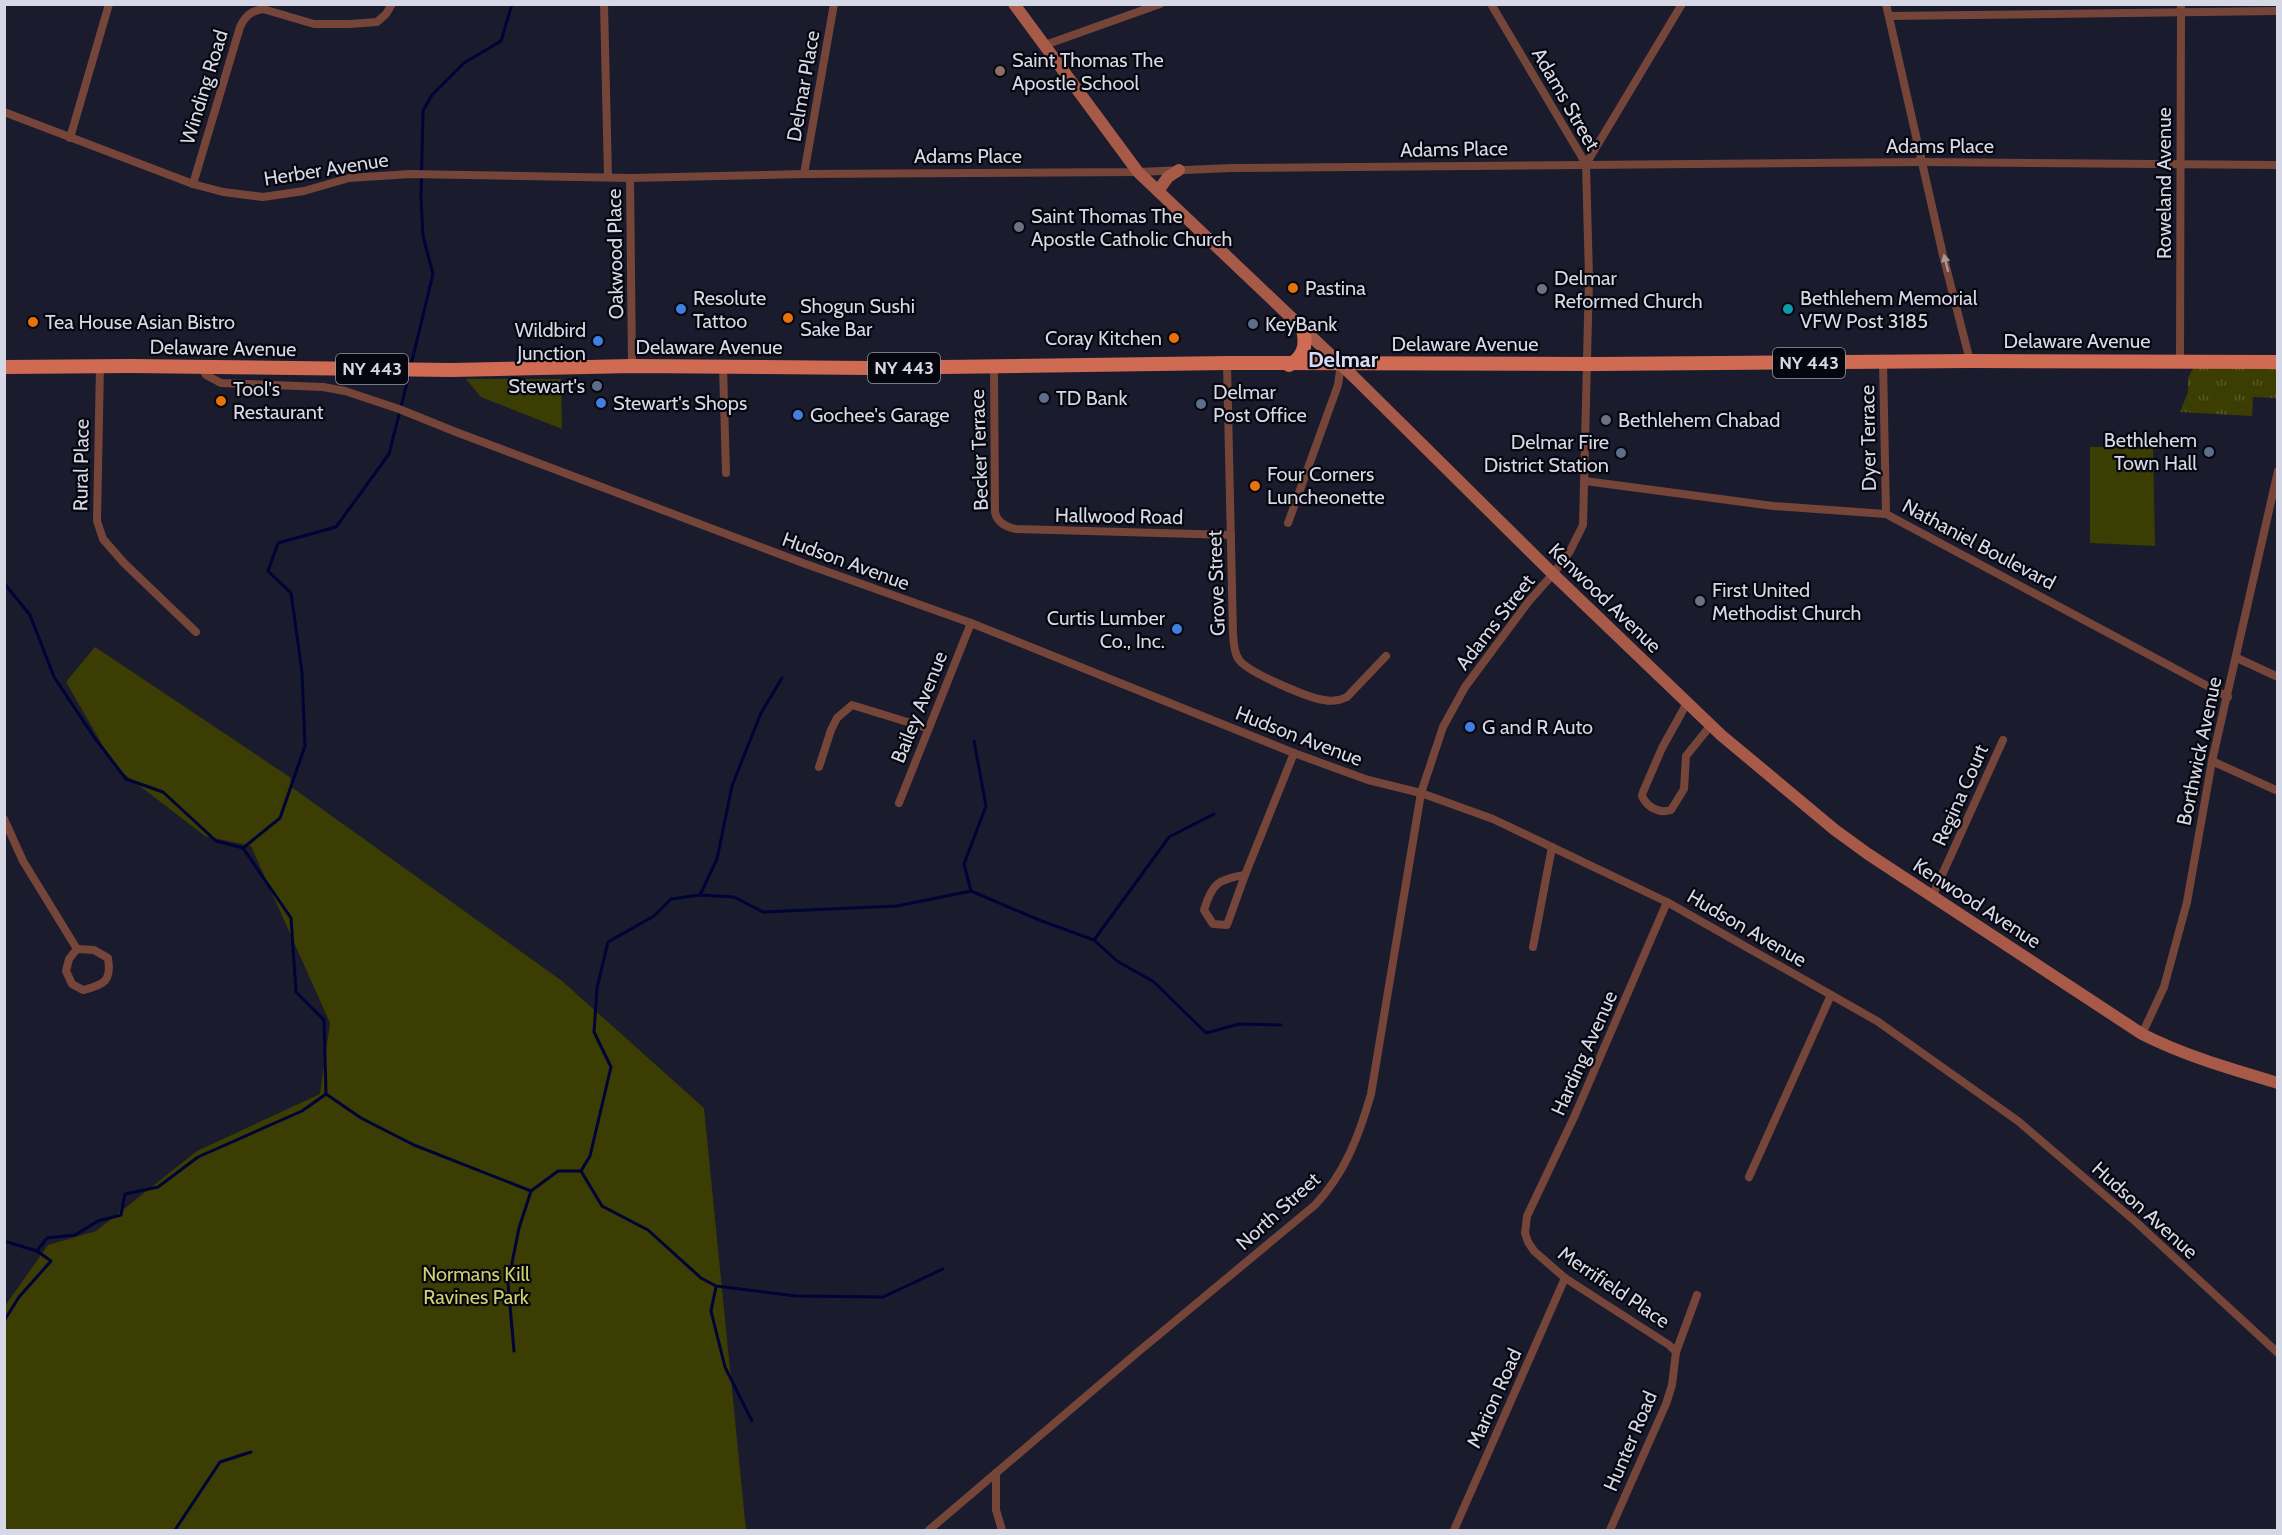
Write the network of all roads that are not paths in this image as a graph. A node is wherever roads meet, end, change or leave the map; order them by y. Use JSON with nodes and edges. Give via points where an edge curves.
{"nodes":[{"id":1,"x":109,"y":4,"type":"edge"},
{"id":2,"x":392,"y":4,"type":"edge"},
{"id":3,"x":604,"y":4,"type":"edge"},
{"id":4,"x":834,"y":4,"type":"edge"},
{"id":5,"x":1014,"y":4,"type":"edge"},
{"id":6,"x":1160,"y":4,"type":"edge"},
{"id":7,"x":1491,"y":4,"type":"edge"},
{"id":8,"x":1682,"y":4,"type":"edge"},
{"id":9,"x":1886,"y":4,"type":"edge"},
{"id":10,"x":2182,"y":8,"type":"edge"},
{"id":11,"x":2277,"y":11,"type":"edge"},
{"id":12,"x":1889,"y":15,"type":"junction"},
{"id":13,"x":1045,"y":45,"type":"junction"},
{"id":14,"x":4,"y":112,"type":"edge"},
{"id":15,"x":70,"y":138,"type":"junction"},
{"id":16,"x":1922,"y":162,"type":"junction"},
{"id":17,"x":1586,"y":164,"type":"junction"},
{"id":18,"x":2180,"y":165,"type":"junction"},
{"id":19,"x":2277,"y":165,"type":"edge"},
{"id":20,"x":1179,"y":170,"type":"junction"},
{"id":21,"x":1138,"y":172,"type":"junction"},
{"id":22,"x":804,"y":174,"type":"junction"},
{"id":23,"x":608,"y":177,"type":"junction"},
{"id":24,"x":630,"y":178,"type":"junction"},
{"id":25,"x":193,"y":184,"type":"junction"},
{"id":26,"x":1158,"y":190,"type":"junction"},
{"id":27,"x":1303,"y":330,"type":"junction"},
{"id":28,"x":1970,"y":361,"type":"junction"},
{"id":29,"x":2180,"y":361,"type":"junction"},
{"id":30,"x":1883,"y":362,"type":"junction"},
{"id":31,"x":2277,"y":362,"type":"edge"},
{"id":32,"x":1227,"y":363,"type":"junction"},
{"id":33,"x":1289,"y":364,"type":"junction"},
{"id":34,"x":1341,"y":364,"type":"junction"},
{"id":35,"x":1587,"y":364,"type":"junction"},
{"id":36,"x":100,"y":366,"type":"junction"},
{"id":37,"x":632,"y":366,"type":"junction"},
{"id":38,"x":723,"y":366,"type":"junction"},
{"id":39,"x":201,"y":367,"type":"junction"},
{"id":40,"x":4,"y":368,"type":"edge"},
{"id":41,"x":994,"y":368,"type":"junction"},
{"id":42,"x":2277,"y":471,"type":"edge"},
{"id":43,"x":726,"y":473,"type":"dead end"},
{"id":44,"x":1584,"y":481,"type":"junction"},
{"id":45,"x":1886,"y":513,"type":"junction"},
{"id":46,"x":1288,"y":523,"type":"dead end"},
{"id":47,"x":1007,"y":527,"type":"joint"},
{"id":48,"x":1231,"y":535,"type":"junction"},
{"id":49,"x":1553,"y":574,"type":"junction"},
{"id":50,"x":971,"y":623,"type":"junction"},
{"id":51,"x":196,"y":632,"type":"dead end"},
{"id":52,"x":1386,"y":656,"type":"dead end"},
{"id":53,"x":2236,"y":658,"type":"junction"},
{"id":54,"x":2277,"y":677,"type":"edge"},
{"id":55,"x":2228,"y":697,"type":"junction"},
{"id":56,"x":1687,"y":703,"type":"junction"},
{"id":57,"x":1711,"y":725,"type":"junction"},
{"id":58,"x":927,"y":728,"type":"junction"},
{"id":59,"x":2003,"y":740,"type":"dead end"},
{"id":60,"x":1294,"y":753,"type":"junction"},
{"id":61,"x":2212,"y":761,"type":"junction"},
{"id":62,"x":819,"y":767,"type":"dead end"},
{"id":63,"x":1424,"y":782,"type":"joint"},
{"id":64,"x":2277,"y":791,"type":"edge"},
{"id":65,"x":1421,"y":793,"type":"junction"},
{"id":66,"x":899,"y":803,"type":"dead end"},
{"id":67,"x":4,"y":819,"type":"edge"},
{"id":68,"x":1552,"y":847,"type":"junction"},
{"id":69,"x":1245,"y":875,"type":"junction"},
{"id":70,"x":1932,"y":897,"type":"junction"},
{"id":71,"x":1667,"y":902,"type":"junction"},
{"id":72,"x":1533,"y":947,"type":"dead end"},
{"id":73,"x":77,"y":949,"type":"junction"},
{"id":74,"x":1831,"y":995,"type":"junction"},
{"id":75,"x":2142,"y":1034,"type":"junction"},
{"id":76,"x":2277,"y":1083,"type":"edge"},
{"id":77,"x":1749,"y":1177,"type":"dead end"},
{"id":78,"x":1527,"y":1216,"type":"joint"},
{"id":79,"x":1565,"y":1278,"type":"junction"},
{"id":80,"x":1697,"y":1295,"type":"dead end"},
{"id":81,"x":1676,"y":1352,"type":"junction"},
{"id":82,"x":2277,"y":1353,"type":"edge"},
{"id":83,"x":996,"y":1473,"type":"junction"},
{"id":84,"x":929,"y":1530,"type":"edge"},
{"id":85,"x":1002,"y":1530,"type":"edge"},
{"id":86,"x":1454,"y":1530,"type":"edge"},
{"id":87,"x":1610,"y":1530,"type":"edge"}],
"edges":[{"from":1,"to":15,"type":"street"},
{"from":2,"to":25,"type":"street","name":"Winding Road","via":[[377,22],[314,24],[263,9],[248,15],[240,27]]},
{"from":3,"to":23,"type":"street","name":"Oakwood Place"},
{"from":4,"to":22,"type":"street","name":"Delmar Place"},
{"from":5,"to":13,"type":"main road","name":"Kenwood Avenue"},
{"from":6,"to":13,"type":"street"},
{"from":7,"to":17,"type":"street","name":"Adams Street"},
{"from":8,"to":17,"type":"street"},
{"from":9,"to":12,"type":"street"},
{"from":10,"to":11,"type":"street"},
{"from":10,"to":12,"type":"street"},
{"from":10,"to":18,"type":"street","name":"Roweland Avenue"},
{"from":12,"to":16,"type":"street"},
{"from":13,"to":21,"type":"main road","name":"Kenwood Avenue"},
{"from":14,"to":15,"type":"street","name":"Herber Avenue"},
{"from":15,"to":25,"type":"street","name":"Herber Avenue"},
{"from":16,"to":17,"type":"street","name":"Adams Place"},
{"from":16,"to":18,"type":"street","name":"Adams Place"},
{"from":28,"to":16,"type":"street","one_way":true},
{"from":17,"to":20,"type":"street","name":"Adams Place"},
{"from":17,"to":35,"type":"street","name":"Adams Street"},
{"from":18,"to":19,"type":"street","name":"Adams Place"},
{"from":18,"to":29,"type":"street","name":"Roweland Avenue"},
{"from":20,"to":21,"type":"street","name":"Adams Place"},
{"from":20,"to":26,"type":"main road"},
{"from":21,"to":22,"type":"street","name":"Adams Place"},
{"from":21,"to":26,"type":"main road","name":"Kenwood Avenue"},
{"from":22,"to":24,"type":"street","name":"Adams Place"},
{"from":23,"to":24,"type":"street","name":"Herber Avenue"},
{"from":23,"to":25,"type":"street","name":"Herber Avenue","via":[[366,176],[263,197]]},
{"from":24,"to":37,"type":"street","name":"Oakwood Place"},
{"from":26,"to":27,"type":"main road","name":"Kenwood Avenue"},
{"from":27,"to":33,"type":"main road","via":[[1302,355]]},
{"from":27,"to":34,"type":"main road","name":"Kenwood Avenue"},
{"from":28,"to":29,"type":"main road","name":"Delaware Avenue","number":"NY 443"},
{"from":28,"to":30,"type":"main road","name":"Delaware Avenue","number":"NY 443"},
{"from":29,"to":31,"type":"main road","name":"Delaware Avenue","number":"NY 443"},
{"from":30,"to":35,"type":"main road","name":"Delaware Avenue","number":"NY 443"},
{"from":30,"to":45,"type":"street","name":"Dyer Terrace"},
{"from":32,"to":33,"type":"main road","name":"Delaware Avenue","number":"NY 443"},
{"from":32,"to":41,"type":"main road","name":"Delaware Avenue","number":"NY 443"},
{"from":32,"to":48,"type":"street","name":"Grove Street"},
{"from":33,"to":34,"type":"main road","name":"Delaware Avenue","number":"NY 443"},
{"from":34,"to":35,"type":"main road","name":"Delaware Avenue","number":"NY 443"},
{"from":34,"to":46,"type":"street","via":[[1338,385]]},
{"from":34,"to":49,"type":"main road","name":"Kenwood Avenue"},
{"from":35,"to":44,"type":"street","name":"Adams Street"},
{"from":36,"to":39,"type":"main road","name":"Delaware Avenue","number":"NY 443"},
{"from":36,"to":40,"type":"main road","name":"Delaware Avenue","number":"NY 443"},
{"from":36,"to":51,"type":"street","name":"Rural Place","via":[[97,521],[103,538]]},
{"from":37,"to":38,"type":"main road","name":"Delaware Avenue","number":"NY 443"},
{"from":37,"to":39,"type":"main road","name":"Delaware Avenue","number":"NY 443","via":[[451,370]]},
{"from":38,"to":41,"type":"main road","name":"Delaware Avenue","number":"NY 443"},
{"from":38,"to":43,"type":"street"},
{"from":39,"to":50,"type":"street","name":"Hudson Avenue","via":[[206,375],[221,383],[323,387],[379,402]]},
{"from":41,"to":47,"type":"street","name":"Becker Terrace","via":[[995,512]]},
{"from":42,"to":53,"type":"street","name":"Borthwick Avenue"},
{"from":44,"to":45,"type":"street","name":"Nathaniel Boulevard","via":[[1773,506]]},
{"from":44,"to":49,"type":"street","name":"Adams Street","via":[[1583,525]]},
{"from":45,"to":55,"type":"street","name":"Nathaniel Boulevard"},
{"from":47,"to":48,"type":"street","name":"Hallwood Road"},
{"from":48,"to":52,"type":"street","name":"Grove Street","via":[[1235,651],[1247,667],[1308,695],[1340,701]]},
{"from":49,"to":56,"type":"main road","name":"Kenwood Avenue"},
{"from":49,"to":63,"type":"street","name":"Adams Street","via":[[1462,691],[1443,727]]},
{"from":50,"to":58,"type":"street","name":"Bailey Avenue"},
{"from":50,"to":60,"type":"street","name":"Hudson Avenue"},
{"from":53,"to":54,"type":"street"},
{"from":53,"to":55,"type":"street","name":"Borthwick Avenue"},
{"from":55,"to":61,"type":"street","name":"Borthwick Avenue"},
{"from":56,"to":57,"type":"main road","name":"Kenwood Avenue"},
{"from":56,"to":57,"type":"street","via":[[1643,792],[1648,805],[1665,812],[1671,810],[1684,789],[1686,756]]},
{"from":57,"to":70,"type":"main road","name":"Kenwood Avenue","via":[[1835,830]]},
{"from":58,"to":62,"type":"street","via":[[852,705],[837,718]]},
{"from":58,"to":66,"type":"street","name":"Bailey Avenue"},
{"from":59,"to":70,"type":"street","name":"Regina Court"},
{"from":60,"to":65,"type":"street","name":"Hudson Avenue","via":[[1368,780]]},
{"from":60,"to":69,"type":"street"},
{"from":61,"to":64,"type":"street"},
{"from":61,"to":75,"type":"street","name":"Borthwick Avenue","via":[[2187,902],[2164,987]]},
{"from":63,"to":65,"type":"street","name":"North Street"},
{"from":65,"to":68,"type":"street","name":"Hudson Avenue","via":[[1493,819]]},
{"from":65,"to":83,"type":"street","name":"North Street","via":[[1371,1094],[1341,1172],[1315,1205]]},
{"from":67,"to":73,"type":"street","via":[[23,861]]},
{"from":68,"to":71,"type":"street","name":"Hudson Avenue"},
{"from":68,"to":72,"type":"street"},
{"from":69,"to":69,"type":"street","via":[[1225,878],[1209,892],[1204,910],[1213,924],[1227,925]]},
{"from":70,"to":75,"type":"main road","name":"Kenwood Avenue"},
{"from":71,"to":74,"type":"street","name":"Hudson Avenue"},
{"from":71,"to":78,"type":"street","name":"Harding Avenue"},
{"from":73,"to":73,"type":"street","via":[[66,971],[72,984],[83,990],[102,985],[108,978],[108,958],[94,950]]},
{"from":74,"to":77,"type":"street"},
{"from":74,"to":82,"type":"street","name":"Hudson Avenue","via":[[1877,1021],[2052,1148]]},
{"from":75,"to":76,"type":"main road","name":"Kenwood Avenue","via":[[2218,1066]]},
{"from":78,"to":79,"type":"street","name":"Merrifield Place","via":[[1528,1242]]},
{"from":79,"to":81,"type":"street","name":"Merrifield Place"},
{"from":79,"to":86,"type":"street","name":"Marion Road"},
{"from":80,"to":81,"type":"street","name":"Hunter Road"},
{"from":81,"to":87,"type":"street","name":"Hunter Road","via":[[1666,1404]]},
{"from":83,"to":84,"type":"street","name":"North Street"},
{"from":83,"to":85,"type":"street","via":[[996,1510]]}]}
